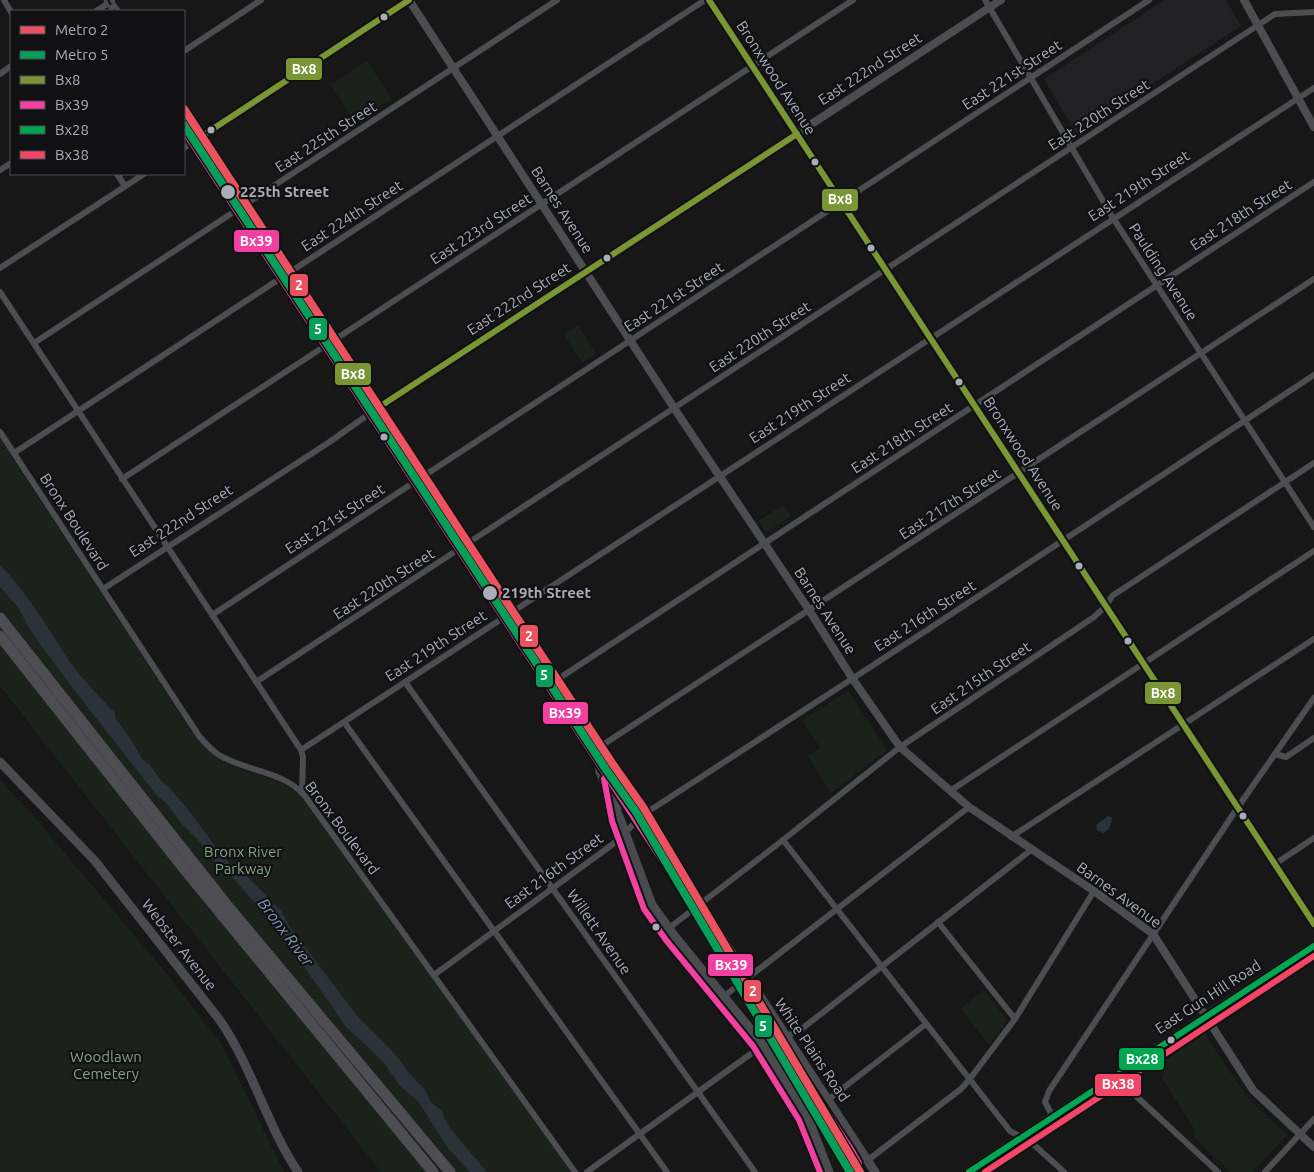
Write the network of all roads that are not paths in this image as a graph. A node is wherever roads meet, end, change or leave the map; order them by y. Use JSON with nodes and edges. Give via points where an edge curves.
{"nodes":[{"id":1,"x":261,"y":0,"type":"edge"},
{"id":2,"x":409,"y":0,"type":"edge"},
{"id":3,"x":557,"y":0,"type":"edge"},
{"id":4,"x":705,"y":0,"type":"edge"},
{"id":5,"x":709,"y":0,"type":"edge"},
{"id":6,"x":853,"y":0,"type":"edge"},
{"id":7,"x":1001,"y":0,"type":"edge"},
{"id":8,"x":1149,"y":0,"type":"edge"},
{"id":9,"x":1244,"y":0,"type":"edge"},
{"id":10,"x":110,"y":1,"type":"edge"},
{"id":11,"x":987,"y":4,"type":"edge"},
{"id":12,"x":97,"y":10,"type":"edge"},
{"id":13,"x":1314,"y":12,"type":"edge"},
{"id":14,"x":1258,"y":26,"type":"junction"},
{"id":15,"x":185,"y":50,"type":"edge"},
{"id":16,"x":752,"y":66,"type":"junction"},
{"id":17,"x":453,"y":68,"type":"junction"},
{"id":18,"x":1030,"y":78,"type":"junction"},
{"id":19,"x":1314,"y":88,"type":"edge"},
{"id":20,"x":1297,"y":98,"type":"junction"},
{"id":21,"x":185,"y":117,"type":"edge"},
{"id":22,"x":1314,"y":128,"type":"edge"},
{"id":23,"x":796,"y":134,"type":"junction"},
{"id":24,"x":497,"y":136,"type":"junction"},
{"id":25,"x":199,"y":138,"type":"junction"},
{"id":26,"x":185,"y":147,"type":"edge"},
{"id":27,"x":1072,"y":148,"type":"junction"},
{"id":28,"x":118,"y":175,"type":"edge"},
{"id":29,"x":142,"y":175,"type":"edge"},
{"id":30,"x":1314,"y":182,"type":"edge"},
{"id":31,"x":125,"y":186,"type":"junction"},
{"id":32,"x":841,"y":202,"type":"junction"},
{"id":33,"x":542,"y":204,"type":"junction"},
{"id":34,"x":243,"y":206,"type":"junction"},
{"id":35,"x":1113,"y":218,"type":"junction"},
{"id":36,"x":0,"y":268,"type":"edge"},
{"id":37,"x":886,"y":270,"type":"junction"},
{"id":38,"x":586,"y":272,"type":"junction"},
{"id":39,"x":288,"y":273,"type":"junction"},
{"id":40,"x":1314,"y":280,"type":"edge"},
{"id":41,"x":1157,"y":285,"type":"junction"},
{"id":42,"x":0,"y":292,"type":"edge"},
{"id":43,"x":930,"y":338,"type":"junction"},
{"id":44,"x":630,"y":340,"type":"junction"},
{"id":45,"x":332,"y":342,"type":"junction"},
{"id":46,"x":34,"y":343,"type":"junction"},
{"id":47,"x":1201,"y":354,"type":"junction"},
{"id":48,"x":1314,"y":375,"type":"edge"},
{"id":49,"x":974,"y":405,"type":"junction"},
{"id":50,"x":674,"y":408,"type":"junction"},
{"id":51,"x":376,"y":409,"type":"junction"},
{"id":52,"x":78,"y":411,"type":"junction"},
{"id":53,"x":1245,"y":420,"type":"junction"},
{"id":54,"x":0,"y":432,"type":"edge"},
{"id":55,"x":14,"y":453,"type":"junction"},
{"id":56,"x":1314,"y":463,"type":"edge"},
{"id":57,"x":1019,"y":473,"type":"junction"},
{"id":58,"x":719,"y":476,"type":"junction"},
{"id":59,"x":421,"y":477,"type":"junction"},
{"id":60,"x":122,"y":479,"type":"junction"},
{"id":61,"x":1285,"y":482,"type":"junction"},
{"id":62,"x":1314,"y":527,"type":"edge"},
{"id":63,"x":1063,"y":540,"type":"junction"},
{"id":64,"x":764,"y":543,"type":"junction"},
{"id":65,"x":465,"y":545,"type":"junction"},
{"id":66,"x":167,"y":547,"type":"junction"},
{"id":67,"x":1314,"y":551,"type":"edge"},
{"id":68,"x":103,"y":589,"type":"junction"},
{"id":69,"x":1106,"y":606,"type":"junction"},
{"id":70,"x":809,"y":610,"type":"junction"},
{"id":71,"x":510,"y":613,"type":"junction"},
{"id":72,"x":212,"y":614,"type":"junction"},
{"id":73,"x":0,"y":618,"type":"edge"},
{"id":74,"x":0,"y":636,"type":"edge"},
{"id":75,"x":1314,"y":639,"type":"edge"},
{"id":76,"x":1143,"y":663,"type":"junction"},
{"id":77,"x":852,"y":678,"type":"junction"},
{"id":78,"x":555,"y":681,"type":"junction"},
{"id":79,"x":256,"y":682,"type":"junction"},
{"id":80,"x":405,"y":682,"type":"junction"},
{"id":81,"x":1314,"y":698,"type":"edge"},
{"id":82,"x":344,"y":722,"type":"junction"},
{"id":83,"x":1183,"y":724,"type":"junction"},
{"id":84,"x":1314,"y":738,"type":"edge"},
{"id":85,"x":900,"y":747,"type":"junction"},
{"id":86,"x":598,"y":748,"type":"junction"},
{"id":87,"x":301,"y":750,"type":"junction"},
{"id":88,"x":1275,"y":754,"type":"junction"},
{"id":89,"x":0,"y":762,"type":"edge"},
{"id":90,"x":611,"y":767,"type":"junction"},
{"id":91,"x":950,"y":791,"type":"junction"},
{"id":92,"x":302,"y":793,"type":"junction"},
{"id":93,"x":969,"y":807,"type":"junction"},
{"id":94,"x":1238,"y":807,"type":"junction"},
{"id":95,"x":642,"y":816,"type":"junction"},
{"id":96,"x":620,"y":819,"type":"junction"},
{"id":97,"x":625,"y":833,"type":"junction"},
{"id":98,"x":1011,"y":837,"type":"junction"},
{"id":99,"x":1314,"y":838,"type":"edge"},
{"id":100,"x":783,"y":840,"type":"junction"},
{"id":101,"x":1031,"y":850,"type":"junction"},
{"id":102,"x":1275,"y":864,"type":"junction"},
{"id":103,"x":552,"y":888,"type":"junction"},
{"id":104,"x":1094,"y":891,"type":"junction"},
{"id":105,"x":700,"y":904,"type":"junction"},
{"id":106,"x":837,"y":909,"type":"junction"},
{"id":107,"x":938,"y":922,"type":"junction"},
{"id":108,"x":1314,"y":924,"type":"edge"},
{"id":109,"x":669,"y":928,"type":"junction"},
{"id":110,"x":494,"y":931,"type":"junction"},
{"id":111,"x":1153,"y":934,"type":"junction"},
{"id":112,"x":1314,"y":946,"type":"edge"},
{"id":113,"x":881,"y":967,"type":"junction"},
{"id":114,"x":434,"y":974,"type":"junction"},
{"id":115,"x":747,"y":978,"type":"junction"},
{"id":116,"x":724,"y":996,"type":"junction"},
{"id":117,"x":1206,"y":1017,"type":"junction"},
{"id":118,"x":1015,"y":1018,"type":"junction"},
{"id":119,"x":926,"y":1024,"type":"junction"},
{"id":120,"x":786,"y":1036,"type":"junction"},
{"id":121,"x":763,"y":1046,"type":"junction"},
{"id":122,"x":1116,"y":1075,"type":"junction"},
{"id":123,"x":969,"y":1080,"type":"junction"},
{"id":124,"x":697,"y":1092,"type":"junction"},
{"id":125,"x":828,"y":1100,"type":"junction"},
{"id":126,"x":807,"y":1116,"type":"junction"},
{"id":127,"x":1053,"y":1117,"type":"junction"},
{"id":128,"x":1314,"y":1119,"type":"edge"},
{"id":129,"x":640,"y":1134,"type":"junction"},
{"id":130,"x":1300,"y":1134,"type":"junction"},
{"id":131,"x":1020,"y":1138,"type":"junction"},
{"id":132,"x":1314,"y":1148,"type":"edge"},
{"id":133,"x":868,"y":1160,"type":"junction"},
{"id":134,"x":298,"y":1172,"type":"edge"},
{"id":135,"x":433,"y":1172,"type":"edge"},
{"id":136,"x":450,"y":1172,"type":"edge"},
{"id":137,"x":576,"y":1172,"type":"edge"},
{"id":138,"x":587,"y":1172,"type":"edge"},
{"id":139,"x":667,"y":1172,"type":"edge"},
{"id":140,"x":755,"y":1172,"type":"edge"},
{"id":141,"x":830,"y":1172,"type":"edge"},
{"id":142,"x":875,"y":1172,"type":"edge"},
{"id":143,"x":969,"y":1172,"type":"edge"},
{"id":144,"x":1064,"y":1172,"type":"edge"},
{"id":145,"x":1218,"y":1172,"type":"edge"},
{"id":146,"x":1265,"y":1172,"type":"edge"}],
"edges":[{"from":1,"to":15,"type":"street"},
{"from":2,"to":17,"type":"street","name":"Barnes Avenue"},
{"from":2,"to":25,"type":"street"},
{"from":3,"to":17,"type":"street","name":"East 225th Street"},
{"from":4,"to":24,"type":"street","name":"East 224th Street"},
{"from":5,"to":16,"type":"street","name":"Bronxwood Avenue"},
{"from":6,"to":16,"type":"street","name":"East 223rd Street"},
{"from":7,"to":11,"type":"street","name":"East 222nd Street"},
{"from":8,"to":18,"type":"street","name":"East 221st Street"},
{"from":9,"to":14,"type":"street"},
{"from":10,"to":12,"type":"street"},
{"from":11,"to":18,"type":"street","name":"Paulding Avenue"},
{"from":11,"to":23,"type":"street","name":"East 222nd Street"},
{"from":13,"to":14,"type":"street","name":"East 220th Street","via":[[1278,12]]},
{"from":14,"to":20,"type":"street"},
{"from":14,"to":27,"type":"street","name":"East 220th Street"},
{"from":16,"to":23,"type":"street","name":"Bronxwood Avenue"},
{"from":16,"to":33,"type":"street","name":"East 223rd Street"},
{"from":17,"to":24,"type":"street","name":"Barnes Avenue"},
{"from":17,"to":34,"type":"street","name":"East 225th Street"},
{"from":18,"to":27,"type":"street","name":"Paulding Avenue"},
{"from":18,"to":32,"type":"street","name":"East 221st Street"},
{"from":19,"to":20,"type":"street","name":"East 219th Street"},
{"from":20,"to":22,"type":"street"},
{"from":20,"to":35,"type":"street","name":"East 219th Street"},
{"from":21,"to":25,"type":"main road","name":"White Plains Road"},
{"from":23,"to":32,"type":"street","name":"Bronxwood Avenue"},
{"from":23,"to":38,"type":"street","name":"East 222nd Street"},
{"from":24,"to":33,"type":"street","name":"Barnes Avenue"},
{"from":24,"to":39,"type":"street","name":"East 224th Street"},
{"from":25,"to":26,"type":"street"},
{"from":25,"to":34,"type":"main road","name":"White Plains Road"},
{"from":27,"to":35,"type":"street","name":"Paulding Avenue"},
{"from":27,"to":37,"type":"street","name":"East 220th Street"},
{"from":28,"to":31,"type":"street"},
{"from":29,"to":31,"type":"street"},
{"from":30,"to":41,"type":"street","name":"East 218th Street"},
{"from":31,"to":36,"type":"street"},
{"from":32,"to":37,"type":"street","name":"Bronxwood Avenue"},
{"from":32,"to":44,"type":"street","name":"East 221st Street"},
{"from":33,"to":38,"type":"street","name":"Barnes Avenue"},
{"from":33,"to":45,"type":"street","name":"East 223rd Street"},
{"from":34,"to":39,"type":"main road","name":"White Plains Road"},
{"from":34,"to":46,"type":"street","name":"East 225th Street"},
{"from":35,"to":41,"type":"street","name":"Paulding Avenue"},
{"from":35,"to":43,"type":"street","name":"East 219th Street"},
{"from":37,"to":43,"type":"street","name":"Bronxwood Avenue"},
{"from":37,"to":50,"type":"street","name":"East 220th Street"},
{"from":38,"to":44,"type":"street","name":"Barnes Avenue"},
{"from":38,"to":51,"type":"street","name":"East 222nd Street"},
{"from":39,"to":45,"type":"main road","name":"White Plains Road"},
{"from":39,"to":52,"type":"street","name":"East 224th Street"},
{"from":40,"to":47,"type":"street","name":"East 217th Street"},
{"from":41,"to":47,"type":"street","name":"Paulding Avenue"},
{"from":41,"to":49,"type":"street","name":"East 218th Street"},
{"from":42,"to":46,"type":"street"},
{"from":43,"to":49,"type":"street","name":"Bronxwood Avenue"},
{"from":43,"to":58,"type":"street","name":"East 219th Street"},
{"from":44,"to":50,"type":"street","name":"Barnes Avenue"},
{"from":44,"to":59,"type":"street","name":"East 221st Street"},
{"from":45,"to":51,"type":"main road","name":"White Plains Road"},
{"from":45,"to":60,"type":"street","name":"East 223rd Street"},
{"from":46,"to":52,"type":"street"},
{"from":47,"to":53,"type":"street","name":"Paulding Avenue"},
{"from":47,"to":57,"type":"street","name":"East 217th Street"},
{"from":48,"to":53,"type":"street","name":"East 216th Street"},
{"from":49,"to":57,"type":"street","name":"Bronxwood Avenue"},
{"from":49,"to":64,"type":"street","name":"East 218th Street"},
{"from":50,"to":58,"type":"street","name":"Barnes Avenue"},
{"from":50,"to":65,"type":"street","name":"East 220th Street"},
{"from":51,"to":59,"type":"main road","name":"White Plains Road"},
{"from":51,"to":66,"type":"street","name":"East 222nd Street"},
{"from":52,"to":55,"type":"street","name":"East 224th Street"},
{"from":52,"to":60,"type":"street"},
{"from":53,"to":61,"type":"street","name":"Paulding Avenue"},
{"from":53,"to":63,"type":"street","name":"East 216th Street"},
{"from":54,"to":55,"type":"street","name":"Bronx Boulevard"},
{"from":55,"to":68,"type":"street","name":"Bronx Boulevard"},
{"from":56,"to":61,"type":"street","name":"East 215th Street"},
{"from":57,"to":63,"type":"street","name":"Bronxwood Avenue"},
{"from":57,"to":70,"type":"street","name":"East 217th Street"},
{"from":58,"to":64,"type":"street","name":"Barnes Avenue"},
{"from":58,"to":71,"type":"street","name":"East 219th Street"},
{"from":59,"to":65,"type":"main road","name":"White Plains Road"},
{"from":59,"to":72,"type":"street","name":"East 221st Street"},
{"from":60,"to":66,"type":"street"},
{"from":61,"to":62,"type":"street","name":"Paulding Avenue"},
{"from":61,"to":69,"type":"street","name":"East 215th Street","via":[[1112,596]]},
{"from":63,"to":69,"type":"street","name":"Bronxwood Avenue"},
{"from":63,"to":77,"type":"street","name":"East 216th Street"},
{"from":64,"to":70,"type":"street","name":"Barnes Avenue"},
{"from":64,"to":78,"type":"street","name":"East 218th Street"},
{"from":65,"to":71,"type":"main road","name":"White Plains Road"},
{"from":65,"to":79,"type":"street","name":"East 220th Street"},
{"from":66,"to":68,"type":"street","name":"East 222nd Street"},
{"from":66,"to":72,"type":"street"},
{"from":67,"to":76,"type":"street"},
{"from":68,"to":92,"type":"street","name":"Bronx Boulevard","via":[[207,745],[219,756],[280,777]]},
{"from":69,"to":76,"type":"street","name":"Bronxwood Avenue"},
{"from":69,"to":85,"type":"street","name":"East 215th Street"},
{"from":70,"to":77,"type":"street","name":"Barnes Avenue"},
{"from":70,"to":86,"type":"street","name":"East 217th Street"},
{"from":71,"to":78,"type":"main road","name":"White Plains Road"},
{"from":71,"to":80,"type":"street","name":"East 219th Street"},
{"from":72,"to":79,"type":"street"},
{"from":73,"to":136,"type":"highway","via":[[226,904]]},
{"from":74,"to":135,"type":"highway","via":[[192,879]]},
{"from":75,"to":83,"type":"street"},
{"from":76,"to":83,"type":"street","name":"Bronxwood Avenue"},
{"from":76,"to":91,"type":"street"},
{"from":77,"to":85,"type":"street","name":"Barnes Avenue"},
{"from":77,"to":95,"type":"street","name":"East 216th Street"},
{"from":78,"to":86,"type":"main road","name":"White Plains Road"},
{"from":79,"to":87,"type":"street"},
{"from":80,"to":82,"type":"street","name":"East 219th Street"},
{"from":80,"to":103,"type":"street","name":"Willett Avenue"},
{"from":81,"to":88,"type":"street"},
{"from":82,"to":87,"type":"street","name":"East 219th Street"},
{"from":82,"to":110,"type":"street"},
{"from":83,"to":94,"type":"street","name":"Bronxwood Avenue"},
{"from":83,"to":98,"type":"street"},
{"from":84,"to":88,"type":"street","via":[[1286,757]]},
{"from":85,"to":91,"type":"street","name":"Barnes Avenue"},
{"from":85,"to":100,"type":"street","name":"East 215th Street"},
{"from":86,"to":90,"type":"main road","name":"White Plains Road"},
{"from":86,"to":96,"type":"main road","name":"White Plains Road","via":[[600,772]]},
{"from":87,"to":92,"type":"street"},
{"from":88,"to":94,"type":"street"},
{"from":89,"to":134,"type":"main road","name":"Webster Avenue","via":[[95,861],[219,1018],[234,1039],[282,1147]]},
{"from":90,"to":95,"type":"main road","name":"White Plains Road"},
{"from":90,"to":96,"type":"main road","name":"White Plains Road"},
{"from":91,"to":93,"type":"street","name":"Barnes Avenue"},
{"from":92,"to":114,"type":"street","name":"Bronx Boulevard"},
{"from":93,"to":98,"type":"street","name":"Barnes Avenue"},
{"from":93,"to":106,"type":"street"},
{"from":94,"to":102,"type":"street","name":"Bronxwood Avenue"},
{"from":94,"to":111,"type":"street"},
{"from":95,"to":97,"type":"street","name":"East 216th Street"},
{"from":95,"to":105,"type":"main road","name":"White Plains Road"},
{"from":96,"to":97,"type":"main road","name":"White Plains Road"},
{"from":97,"to":103,"type":"street","name":"East 216th Street"},
{"from":97,"to":109,"type":"main road","name":"White Plains Road","via":[[652,905]]},
{"from":98,"to":101,"type":"street","name":"Barnes Avenue"},
{"from":99,"to":102,"type":"street"},
{"from":100,"to":105,"type":"street","name":"East 215th Street"},
{"from":100,"to":106,"type":"street"},
{"from":101,"to":104,"type":"street","name":"Barnes Avenue"},
{"from":101,"to":107,"type":"street"},
{"from":102,"to":108,"type":"street","name":"Bronxwood Avenue"},
{"from":103,"to":110,"type":"street","name":"East 216th Street"},
{"from":103,"to":124,"type":"street","name":"Willett Avenue"},
{"from":104,"to":111,"type":"street","name":"Barnes Avenue"},
{"from":104,"to":118,"type":"street"},
{"from":105,"to":109,"type":"street","name":"East 215th Street"},
{"from":105,"to":115,"type":"main road","name":"White Plains Road"},
{"from":106,"to":113,"type":"street"},
{"from":106,"to":115,"type":"street"},
{"from":107,"to":113,"type":"street"},
{"from":107,"to":118,"type":"street"},
{"from":109,"to":116,"type":"main road","name":"White Plains Road"},
{"from":110,"to":114,"type":"street","name":"East 216th Street"},
{"from":110,"to":129,"type":"street"},
{"from":111,"to":117,"type":"street","name":"Barnes Avenue"},
{"from":111,"to":127,"type":"street","via":[[1049,1091],[1045,1102]]},
{"from":112,"to":117,"type":"main road","name":"East Gun Hill Road"},
{"from":113,"to":119,"type":"street"},
{"from":113,"to":120,"type":"street","via":[[799,1031]]},
{"from":114,"to":137,"type":"street","name":"Bronx Boulevard"},
{"from":115,"to":116,"type":"street"},
{"from":115,"to":120,"type":"main road","name":"White Plains Road"},
{"from":116,"to":121,"type":"main road","name":"White Plains Road"},
{"from":117,"to":122,"type":"main road","name":"East Gun Hill Road"},
{"from":117,"to":130,"type":"street","name":"Barnes Avenue","via":[[1252,1090]]},
{"from":118,"to":123,"type":"street"},
{"from":119,"to":123,"type":"street"},
{"from":119,"to":125,"type":"street"},
{"from":120,"to":121,"type":"street"},
{"from":120,"to":125,"type":"main road","name":"White Plains Road"},
{"from":121,"to":124,"type":"street"},
{"from":121,"to":126,"type":"main road","name":"White Plains Road"},
{"from":122,"to":127,"type":"main road","name":"East Gun Hill Road"},
{"from":122,"to":145,"type":"street"},
{"from":123,"to":131,"type":"street","via":[[1010,1131]]},
{"from":123,"to":133,"type":"street"},
{"from":124,"to":129,"type":"street"},
{"from":124,"to":140,"type":"street","name":"Willett Avenue"},
{"from":125,"to":126,"type":"street"},
{"from":125,"to":133,"type":"main road","name":"White Plains Road"},
{"from":126,"to":141,"type":"main road","name":"White Plains Road"},
{"from":127,"to":131,"type":"main road","name":"East Gun Hill Road"},
{"from":128,"to":130,"type":"street"},
{"from":129,"to":138,"type":"street"},
{"from":129,"to":139,"type":"street"},
{"from":130,"to":132,"type":"street","name":"Barnes Avenue"},
{"from":130,"to":146,"type":"street"},
{"from":131,"to":143,"type":"main road","name":"East Gun Hill Road"},
{"from":131,"to":144,"type":"street","via":[[1032,1143]]},
{"from":133,"to":142,"type":"main road","name":"White Plains Road"}]}
